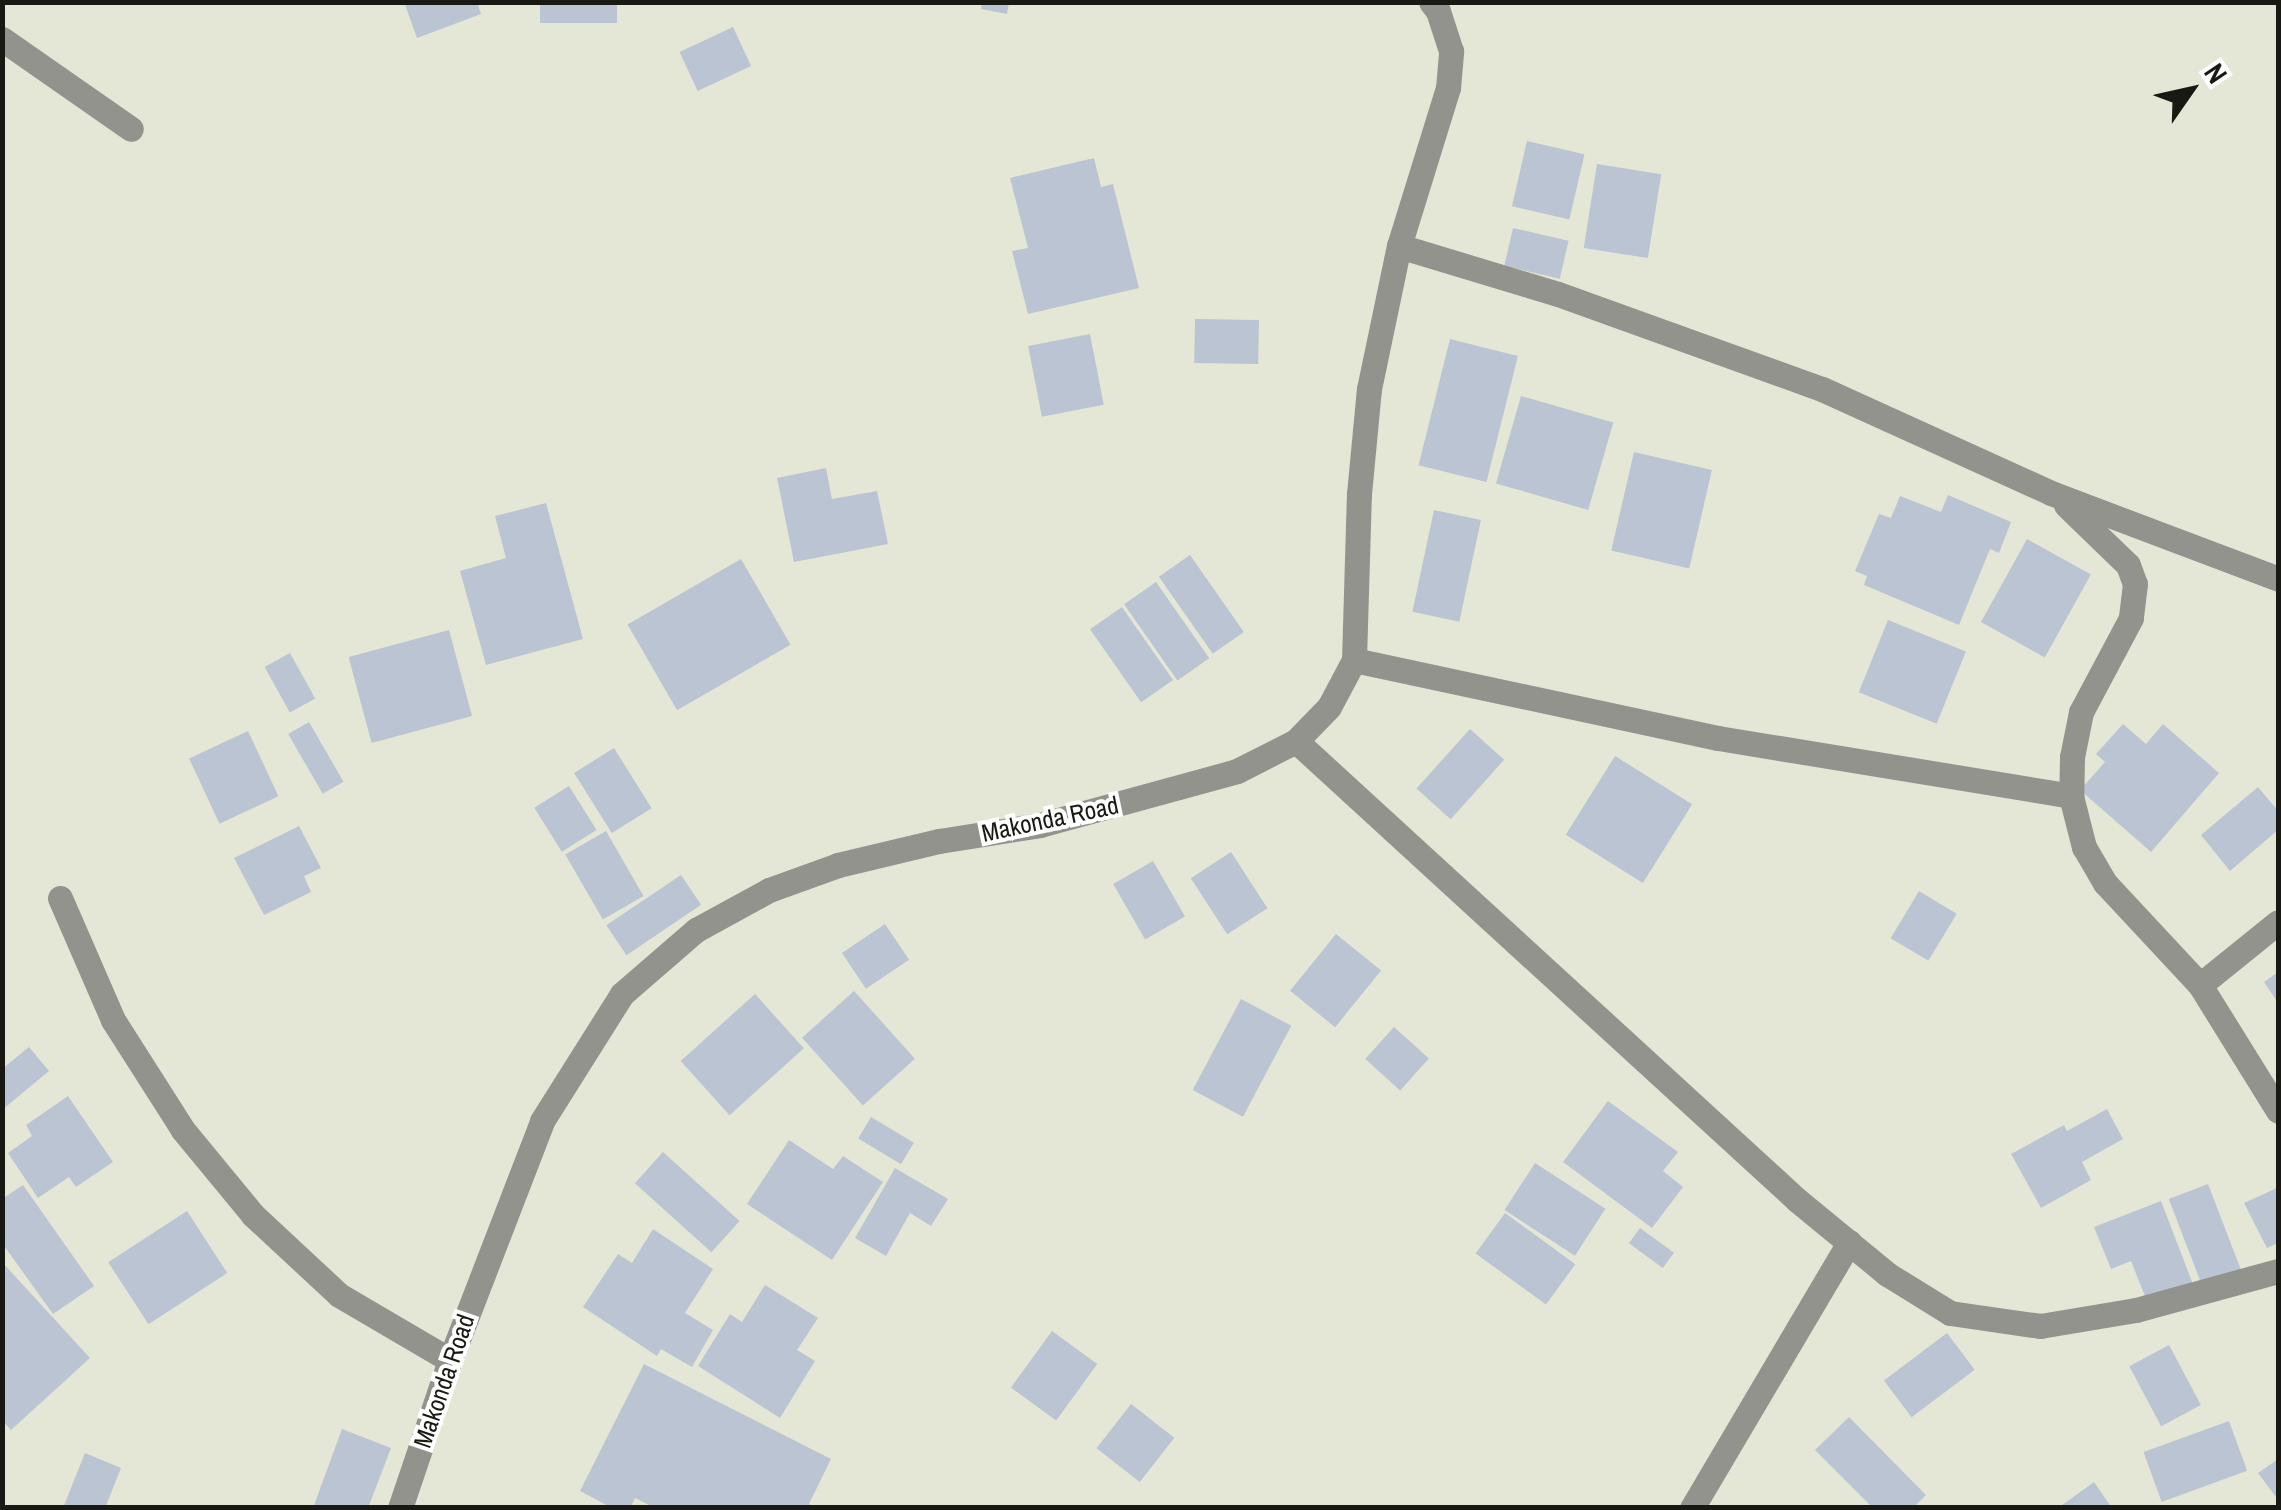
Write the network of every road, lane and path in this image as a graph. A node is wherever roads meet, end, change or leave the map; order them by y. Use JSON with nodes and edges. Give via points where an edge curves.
{"nodes":[{"id":1,"x":1430,"y":2,"type":"edge"},
{"id":2,"x":2,"y":39,"type":"edge"},
{"id":3,"x":132,"y":129,"type":"dead end"},
{"id":4,"x":1399,"y":246,"type":"junction"},
{"id":5,"x":2051,"y":493,"type":"junction"},
{"id":6,"x":2278,"y":579,"type":"edge"},
{"id":7,"x":1354,"y":660,"type":"junction"},
{"id":8,"x":1296,"y":740,"type":"junction"},
{"id":9,"x":2071,"y":796,"type":"junction"},
{"id":10,"x":60,"y":898,"type":"dead end"},
{"id":11,"x":2278,"y":922,"type":"edge"},
{"id":12,"x":2200,"y":985,"type":"junction"},
{"id":13,"x":2278,"y":1111,"type":"edge"},
{"id":14,"x":1849,"y":1242,"type":"junction"},
{"id":15,"x":2278,"y":1271,"type":"edge"},
{"id":16,"x":450,"y":1360,"type":"junction"},
{"id":17,"x":400,"y":1508,"type":"edge"},
{"id":18,"x":1692,"y":1508,"type":"edge"}],
"edges":[{"from":1,"to":4,"type":"street","name":"Makonda Road","via":[[1452,51],[1448,88]]},
{"from":2,"to":3,"type":"street"},
{"from":4,"to":5,"type":"street","via":[[1558,294],[1822,390]]},
{"from":4,"to":7,"type":"street","name":"Makonda Road","via":[[1369,389]]},
{"from":5,"to":6,"type":"street"},
{"from":5,"to":9,"type":"street","via":[[2106,539],[2135,584],[2130,618],[2082,712]]},
{"from":7,"to":8,"type":"street","name":"Makonda Road","via":[[1329,707]]},
{"from":7,"to":9,"type":"street","via":[[1718,738]]},
{"from":8,"to":14,"type":"street"},
{"from":8,"to":16,"type":"street","name":"Makonda Road","via":[[1237,771],[1171,792],[1040,826],[838,864],[769,890],[696,930],[622,994],[542,1121]]},
{"from":9,"to":12,"type":"street","via":[[2084,848],[2105,883]]},
{"from":10,"to":16,"type":"street","via":[[113,1020],[183,1130],[253,1215],[339,1295]]},
{"from":11,"to":12,"type":"street"},
{"from":12,"to":13,"type":"street"},
{"from":14,"to":15,"type":"street","via":[[1950,1312],[2040,1326],[2136,1310]]},
{"from":14,"to":18,"type":"street"},
{"from":16,"to":17,"type":"street","name":"Makonda Road"}]}
